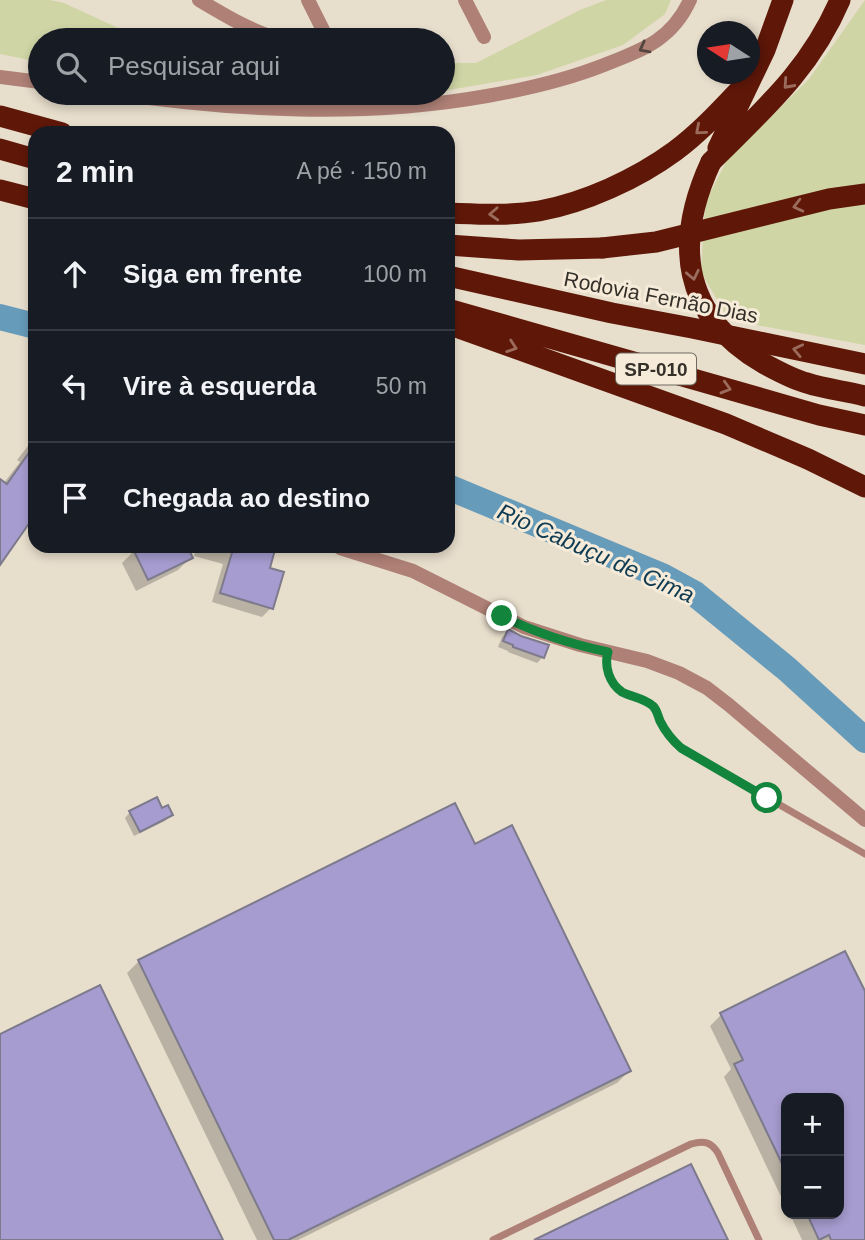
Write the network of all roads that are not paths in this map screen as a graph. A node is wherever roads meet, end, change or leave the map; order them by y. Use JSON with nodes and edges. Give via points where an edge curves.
{"nodes":[{"id":1,"x":199,"y":0,"type":"edge"},
{"id":2,"x":308,"y":0,"type":"edge"},
{"id":3,"x":465,"y":0,"type":"edge"},
{"id":4,"x":690,"y":0,"type":"edge"},
{"id":5,"x":783,"y":0,"type":"edge"},
{"id":6,"x":840,"y":0,"type":"edge"},
{"id":7,"x":249,"y":28,"type":"edge"},
{"id":8,"x":322,"y":28,"type":"edge"},
{"id":9,"x":484,"y":37,"type":"dead end"},
{"id":10,"x":760,"y":59,"type":"edge"},
{"id":11,"x":0,"y":76,"type":"edge"},
{"id":12,"x":28,"y":80,"type":"edge"},
{"id":13,"x":746,"y":84,"type":"edge"},
{"id":14,"x":747,"y":84,"type":"edge"},
{"id":15,"x":455,"y":101,"type":"edge"},
{"id":16,"x":226,"y":105,"type":"edge"},
{"id":17,"x":418,"y":105,"type":"edge"},
{"id":18,"x":0,"y":116,"type":"edge"},
{"id":19,"x":36,"y":126,"type":"edge"},
{"id":20,"x":0,"y":149,"type":"edge"},
{"id":21,"x":28,"y":157,"type":"edge"},
{"id":22,"x":710,"y":162,"type":"junction"},
{"id":23,"x":0,"y":190,"type":"edge"},
{"id":24,"x":865,"y":194,"type":"edge"},
{"id":25,"x":28,"y":197,"type":"edge"},
{"id":26,"x":455,"y":213,"type":"edge"},
{"id":27,"x":455,"y":245,"type":"edge"},
{"id":28,"x":455,"y":278,"type":"edge"},
{"id":29,"x":455,"y":311,"type":"edge"},
{"id":30,"x":455,"y":327,"type":"edge"},
{"id":31,"x":865,"y":364,"type":"edge"},
{"id":32,"x":865,"y":396,"type":"edge"},
{"id":33,"x":726,"y":424,"type":"junction"},
{"id":34,"x":865,"y":425,"type":"edge"},
{"id":35,"x":865,"y":474,"type":"edge"},
{"id":36,"x":865,"y":487,"type":"edge"},
{"id":37,"x":355,"y":553,"type":"edge"},
{"id":38,"x":608,"y":652,"type":"junction"},
{"id":39,"x":865,"y":820,"type":"edge"},
{"id":40,"x":865,"y":854,"type":"edge"},
{"id":41,"x":493,"y":1240,"type":"edge"},
{"id":42,"x":759,"y":1240,"type":"edge"}],
"edges":[{"from":1,"to":7,"type":"street"},
{"from":2,"to":8,"type":"street"},
{"from":3,"to":9,"type":"street"},
{"from":4,"to":15,"type":"street","one_way":true,"via":[[665,35],[642,50],[545,84]]},
{"from":5,"to":10,"type":"highway"},
{"from":6,"to":22,"type":"highway","one_way":true,"via":[[808,59],[785,88]]},
{"from":11,"to":12,"type":"street"},
{"from":13,"to":26,"type":"highway","one_way":true,"via":[[674,152],[598,194],[538,211]]},
{"from":14,"to":22,"type":"highway"},
{"from":17,"to":16,"type":"street","one_way":true,"via":[[352,110]]},
{"from":18,"to":19,"type":"highway"},
{"from":20,"to":21,"type":"highway"},
{"from":22,"to":32,"type":"highway","one_way":true,"bridge":true,"via":[[695,202],[690,237],[690,266],[702,304],[721,330],[771,368],[806,383]]},
{"from":23,"to":25,"type":"highway"},
{"from":24,"to":27,"type":"highway","one_way":true,"bridge":true,"via":[[656,242],[519,250]]},
{"from":31,"to":28,"type":"highway","name":"Rodovia Fernão Dias","number":"SP-010","one_way":true},
{"from":29,"to":34,"type":"highway","number":"SP-010","one_way":true},
{"from":30,"to":33,"type":"highway","one_way":true},
{"from":33,"to":35,"type":"highway","via":[[770,431]]},
{"from":33,"to":36,"type":"highway"},
{"from":37,"to":38,"type":"street","via":[[413,572],[524,627]]},
{"from":38,"to":39,"type":"street","via":[[647,661],[707,688]]},
{"from":38,"to":40,"type":"lane","via":[[607,667],[615,686],[654,708],[681,748]]},
{"from":41,"to":42,"type":"lane","via":[[691,1144],[707,1142],[718,1153]]}]}
